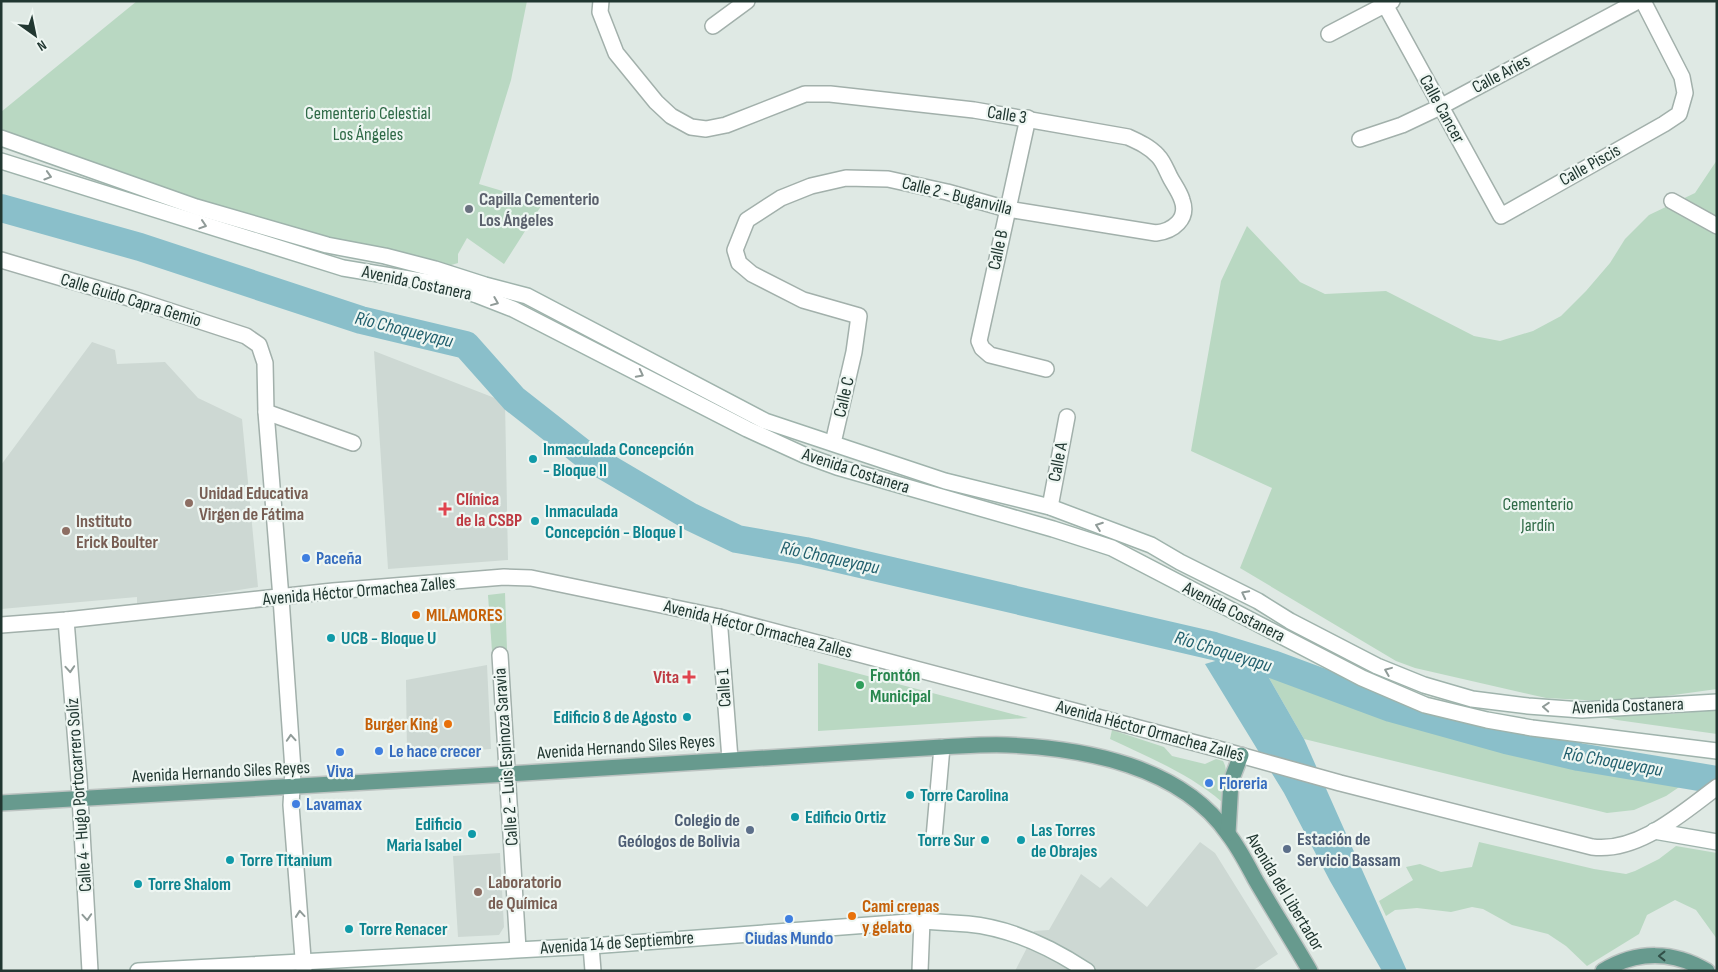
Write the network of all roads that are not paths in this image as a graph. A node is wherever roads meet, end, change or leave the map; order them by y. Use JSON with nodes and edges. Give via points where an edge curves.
{"nodes":[{"id":1,"x":601,"y":1,"type":"edge"},
{"id":2,"x":746,"y":1,"type":"edge"},
{"id":3,"x":1638,"y":1,"type":"edge"},
{"id":4,"x":1643,"y":1,"type":"edge"},
{"id":5,"x":1387,"y":2,"type":"edge"},
{"id":6,"x":714,"y":26,"type":"dead end"},
{"id":7,"x":1328,"y":34,"type":"dead end"},
{"id":8,"x":1440,"y":107,"type":"junction"},
{"id":9,"x":1028,"y":118,"type":"junction"},
{"id":10,"x":1,"y":138,"type":"edge"},
{"id":11,"x":1360,"y":139,"type":"dead end"},
{"id":12,"x":1,"y":161,"type":"edge"},
{"id":13,"x":1672,"y":201,"type":"dead end"},
{"id":14,"x":1007,"y":209,"type":"junction"},
{"id":15,"x":1184,"y":213,"type":"joint"},
{"id":16,"x":1501,"y":216,"type":"joint"},
{"id":17,"x":1717,"y":226,"type":"edge"},
{"id":18,"x":739,"y":238,"type":"joint"},
{"id":19,"x":1,"y":260,"type":"edge"},
{"id":20,"x":1046,"y":370,"type":"dead end"},
{"id":21,"x":266,"y":412,"type":"junction"},
{"id":22,"x":1067,"y":417,"type":"dead end"},
{"id":23,"x":833,"y":443,"type":"junction"},
{"id":24,"x":354,"y":444,"type":"dead end"},
{"id":25,"x":1050,"y":507,"type":"junction"},
{"id":26,"x":281,"y":598,"type":"junction"},
{"id":27,"x":719,"y":617,"type":"junction"},
{"id":28,"x":66,"y":620,"type":"junction"},
{"id":29,"x":1,"y":625,"type":"edge"},
{"id":30,"x":500,"y":655,"type":"dead end"},
{"id":31,"x":1717,"y":702,"type":"edge"},
{"id":32,"x":942,"y":747,"type":"junction"},
{"id":33,"x":1717,"y":751,"type":"edge"},
{"id":34,"x":1241,"y":755,"type":"junction"},
{"id":35,"x":730,"y":759,"type":"junction"},
{"id":36,"x":508,"y":774,"type":"junction"},
{"id":37,"x":292,"y":786,"type":"junction"},
{"id":38,"x":1717,"y":787,"type":"edge"},
{"id":39,"x":80,"y":799,"type":"junction"},
{"id":40,"x":1,"y":803,"type":"edge"},
{"id":41,"x":1654,"y":831,"type":"junction"},
{"id":42,"x":1228,"y":833,"type":"junction"},
{"id":43,"x":934,"y":838,"type":"dead end"},
{"id":44,"x":1717,"y":842,"type":"edge"},
{"id":45,"x":922,"y":922,"type":"junction"},
{"id":46,"x":591,"y":946,"type":"junction"},
{"id":47,"x":518,"y":949,"type":"junction"},
{"id":48,"x":304,"y":966,"type":"edge"},
{"id":49,"x":90,"y":971,"type":"edge"},
{"id":50,"x":138,"y":971,"type":"edge"},
{"id":51,"x":593,"y":971,"type":"edge"},
{"id":52,"x":920,"y":971,"type":"edge"},
{"id":53,"x":1087,"y":971,"type":"edge"},
{"id":54,"x":1310,"y":971,"type":"edge"},
{"id":55,"x":1604,"y":971,"type":"edge"},
{"id":56,"x":1707,"y":971,"type":"edge"}],
"edges":[{"from":1,"to":9,"type":"street","name":"Calle 3","via":[[600,12],[616,52],[656,102],[691,128],[726,125],[805,94],[830,94]]},
{"from":2,"to":6,"type":"street"},
{"from":3,"to":8,"type":"street","name":"Calle Aries"},
{"from":4,"to":16,"type":"street","name":"Calle Piscis","via":[[1682,77],[1685,94],[1679,114]]},
{"from":5,"to":7,"type":"street"},
{"from":5,"to":8,"type":"street","name":"Calle Cancer"},
{"from":8,"to":11,"type":"street","name":"Calle Aries","via":[[1402,125]]},
{"from":8,"to":16,"type":"street","name":"Calle Cancer"},
{"from":9,"to":14,"type":"street","name":"Calle B"},
{"from":9,"to":15,"type":"street","name":"Calle 3","via":[[1128,137],[1145,145],[1158,156],[1182,200]]},
{"from":10,"to":23,"type":"street","name":"Avenida Costanera","via":[[196,207],[327,245],[385,256],[528,296],[765,421]]},
{"from":12,"to":33,"type":"street","name":"Avenida Costanera","one_way":true,"via":[[343,268],[445,285],[478,295],[513,309],[804,455],[1112,548],[1362,678],[1425,705],[1532,728]]},
{"from":13,"to":17,"type":"street"},
{"from":14,"to":15,"type":"street","name":"Calle 2 - Buganvilla","via":[[1156,233],[1174,228]]},
{"from":14,"to":18,"type":"street","name":"Calle 2 - Buganvilla","via":[[888,179],[846,178],[811,186],[781,198],[747,220]]},
{"from":14,"to":20,"type":"street","name":"Calle B","via":[[979,337],[980,345],[985,352]]},
{"from":18,"to":23,"type":"street","name":"Calle C","via":[[735,250],[739,263],[752,274],[803,300],[859,316]]},
{"from":19,"to":21,"type":"street","name":"Calle Guido Capra Gemio","via":[[246,336],[259,346],[265,362]]},
{"from":21,"to":24,"type":"street"},
{"from":21,"to":26,"type":"street"},
{"from":22,"to":25,"type":"street","name":"Calle A"},
{"from":23,"to":25,"type":"street","name":"Avenida Costanera","via":[[945,480]]},
{"from":31,"to":25,"type":"street","name":"Avenida Costanera","one_way":true,"via":[[1582,710],[1472,699],[1424,685],[1368,662],[1151,545]]},
{"from":26,"to":27,"type":"street","name":"Avenida Héctor Ormachea Zalles","via":[[504,577],[531,578]]},
{"from":26,"to":28,"type":"street","name":"Avenida Héctor Ormachea Zalles"},
{"from":37,"to":26,"type":"street","one_way":true},
{"from":27,"to":34,"type":"street","name":"Avenida Héctor Ormachea Zalles"},
{"from":27,"to":35,"type":"street","name":"Calle 1"},
{"from":28,"to":29,"type":"street","name":"Avenida Héctor Ormachea Zalles"},
{"from":28,"to":39,"type":"street","name":"Calle 4 - Hugo Portocarrero Solíz","one_way":true},
{"from":30,"to":36,"type":"street","name":"Calle 2 - Luis Espinoza Saravia"},
{"from":32,"to":35,"type":"main road","name":"Avenida Hernando Siles Reyes"},
{"from":32,"to":42,"type":"main road","name":"Avenida Hernando Siles Reyes","via":[[1006,745],[1103,756],[1172,784],[1206,810]]},
{"from":32,"to":43,"type":"street"},
{"from":34,"to":41,"type":"street","name":"Avenida Héctor Ormachea Zalles","via":[[1592,847],[1624,846]]},
{"from":34,"to":42,"type":"main road","via":[[1231,781]]},
{"from":35,"to":36,"type":"main road","name":"Avenida Hernando Siles Reyes"},
{"from":36,"to":37,"type":"main road","name":"Avenida Hernando Siles Reyes"},
{"from":36,"to":47,"type":"street","name":"Calle 2 - Luis Espinoza Saravia"},
{"from":37,"to":39,"type":"main road","name":"Avenida Hernando Siles Reyes"},
{"from":48,"to":37,"type":"street","one_way":true},
{"from":38,"to":41,"type":"street","name":"Avenida Héctor Ormachea Zalles"},
{"from":39,"to":40,"type":"main road","name":"Avenida Hernando Siles Reyes"},
{"from":39,"to":49,"type":"street","name":"Calle 4 - Hugo Portocarrero Solíz","one_way":true},
{"from":41,"to":44,"type":"street"},
{"from":42,"to":54,"type":"main road","name":"Avenida del Libertador"},
{"from":45,"to":46,"type":"street","name":"Avenida 14 de Septiembre"},
{"from":45,"to":52,"type":"street"},
{"from":45,"to":53,"type":"street","name":"Avenida 14 de Septiembre","via":[[970,924],[1000,930],[1031,940]]},
{"from":46,"to":47,"type":"street","name":"Avenida 14 de Septiembre"},
{"from":46,"to":51,"type":"street"},
{"from":47,"to":48,"type":"street","name":"Avenida 14 de Septiembre"},
{"from":48,"to":50,"type":"street","name":"Avenida 14 de Septiembre"},
{"from":56,"to":55,"type":"main road","one_way":true,"via":[[1683,959],[1662,955],[1633,958]]}]}
